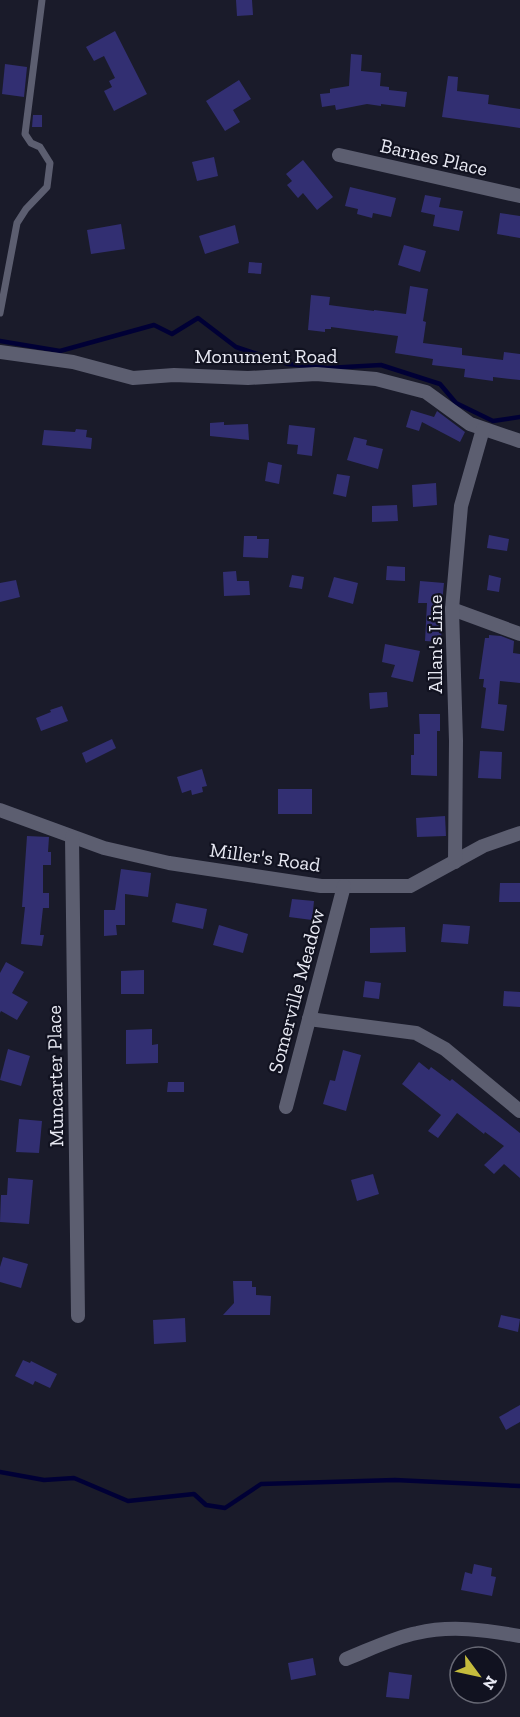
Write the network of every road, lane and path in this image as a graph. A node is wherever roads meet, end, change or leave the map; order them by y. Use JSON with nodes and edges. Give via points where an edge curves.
{"nodes":[{"id":1,"x":42,"y":0,"type":"edge"},
{"id":2,"x":339,"y":156,"type":"dead end"},
{"id":3,"x":520,"y":196,"type":"edge"},
{"id":4,"x":0,"y":313,"type":"edge"},
{"id":5,"x":0,"y":352,"type":"edge"},
{"id":6,"x":483,"y":429,"type":"junction"},
{"id":7,"x":520,"y":441,"type":"edge"},
{"id":8,"x":452,"y":609,"type":"junction"},
{"id":9,"x":520,"y":634,"type":"edge"},
{"id":10,"x":0,"y":810,"type":"edge"},
{"id":11,"x":520,"y":833,"type":"edge"},
{"id":12,"x":72,"y":837,"type":"junction"},
{"id":13,"x":455,"y":862,"type":"junction"},
{"id":14,"x":344,"y":886,"type":"junction"},
{"id":15,"x":309,"y":1019,"type":"junction"},
{"id":16,"x":286,"y":1107,"type":"dead end"},
{"id":17,"x":520,"y":1111,"type":"edge"},
{"id":18,"x":78,"y":1316,"type":"dead end"},
{"id":19,"x":520,"y":1636,"type":"edge"},
{"id":20,"x":346,"y":1659,"type":"dead end"}],
"edges":[{"from":1,"to":4,"type":"lane","via":[[25,134],[50,163],[47,187],[17,223]]},
{"from":2,"to":3,"type":"street","name":"Barnes Place"},
{"from":5,"to":6,"type":"street","name":"Monument Road","via":[[73,362],[133,378],[316,374],[376,379],[426,392]]},
{"from":6,"to":7,"type":"street","name":"Monument Road"},
{"from":6,"to":8,"type":"street","name":"Allan's Line","via":[[461,506]]},
{"from":8,"to":9,"type":"street"},
{"from":8,"to":13,"type":"street","name":"Allan's Line"},
{"from":10,"to":12,"type":"street","name":"Miller's Road"},
{"from":11,"to":13,"type":"street","name":"Miller's Road","via":[[483,846]]},
{"from":12,"to":14,"type":"street","name":"Miller's Road","via":[[169,863]]},
{"from":12,"to":18,"type":"street","name":"Muncarter Place"},
{"from":13,"to":14,"type":"street","name":"Miller's Road","via":[[410,886]]},
{"from":14,"to":15,"type":"street","name":"Somerville Meadow"},
{"from":15,"to":16,"type":"street","name":"Somerville Meadow"},
{"from":15,"to":17,"type":"street","via":[[416,1033],[445,1049]]},
{"from":19,"to":20,"type":"street","via":[[454,1628],[428,1630]]}]}
